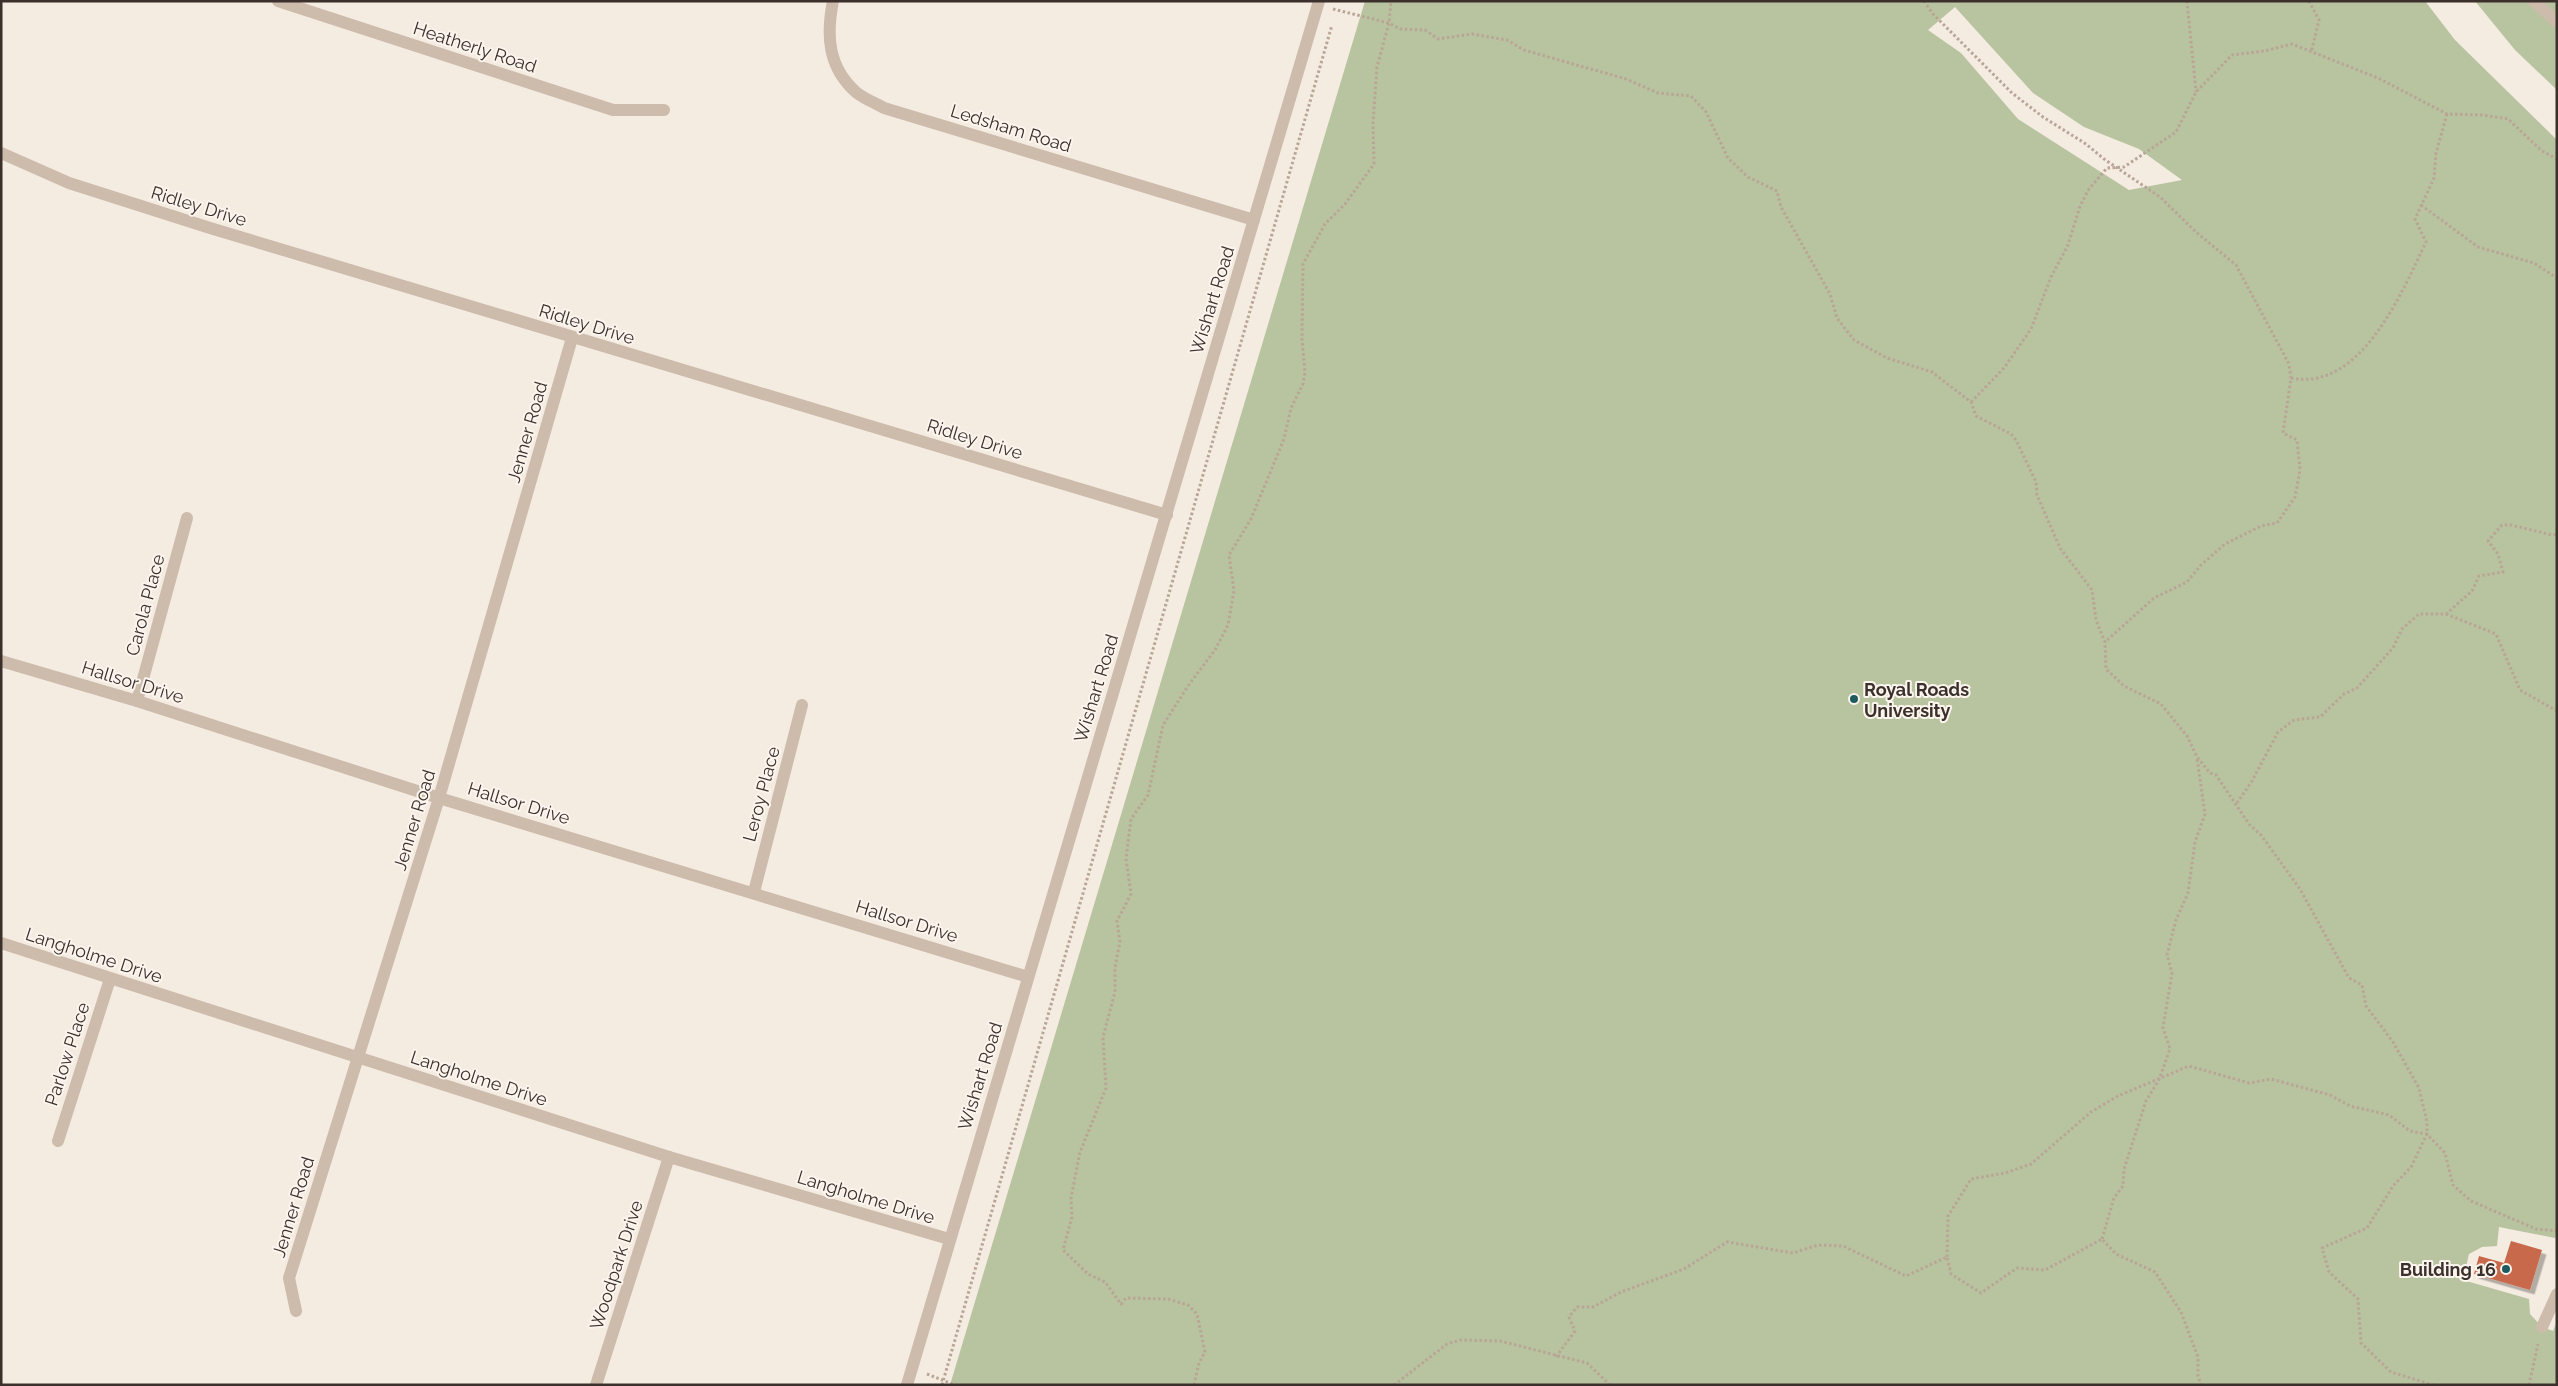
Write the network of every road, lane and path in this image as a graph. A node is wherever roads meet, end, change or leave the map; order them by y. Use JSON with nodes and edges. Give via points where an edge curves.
{"nodes":[{"id":1,"x":278,"y":1,"type":"edge"},
{"id":2,"x":833,"y":1,"type":"edge"},
{"id":3,"x":1339,"y":1,"type":"edge"},
{"id":4,"x":1391,"y":1,"type":"edge"},
{"id":5,"x":1924,"y":1,"type":"edge"},
{"id":6,"x":2187,"y":1,"type":"edge"},
{"id":7,"x":2309,"y":1,"type":"edge"},
{"id":8,"x":2534,"y":1,"type":"edge"},
{"id":9,"x":1318,"y":3,"type":"edge"},
{"id":10,"x":1336,"y":10,"type":"junction"},
{"id":11,"x":2557,"y":22,"type":"edge"},
{"id":12,"x":1389,"y":23,"type":"junction"},
{"id":13,"x":2311,"y":53,"type":"junction"},
{"id":14,"x":2196,"y":92,"type":"junction"},
{"id":15,"x":664,"y":110,"type":"dead end"},
{"id":16,"x":2447,"y":114,"type":"junction"},
{"id":17,"x":1,"y":153,"type":"edge"},
{"id":18,"x":2557,"y":159,"type":"edge"},
{"id":19,"x":2119,"y":167,"type":"junction"},
{"id":20,"x":2421,"y":205,"type":"junction"},
{"id":21,"x":1254,"y":220,"type":"junction"},
{"id":22,"x":2557,"y":278,"type":"edge"},
{"id":23,"x":572,"y":338,"type":"junction"},
{"id":24,"x":2290,"y":378,"type":"junction"},
{"id":25,"x":1971,"y":402,"type":"junction"},
{"id":26,"x":1167,"y":515,"type":"junction"},
{"id":27,"x":188,"y":518,"type":"dead end"},
{"id":28,"x":2557,"y":534,"type":"edge"},
{"id":29,"x":2446,"y":614,"type":"junction"},
{"id":30,"x":2105,"y":642,"type":"junction"},
{"id":31,"x":1,"y":661,"type":"edge"},
{"id":32,"x":137,"y":701,"type":"junction"},
{"id":33,"x":802,"y":705,"type":"dead end"},
{"id":34,"x":2557,"y":711,"type":"edge"},
{"id":35,"x":2197,"y":756,"type":"junction"},
{"id":36,"x":439,"y":798,"type":"junction"},
{"id":37,"x":2237,"y":803,"type":"junction"},
{"id":38,"x":754,"y":892,"type":"junction"},
{"id":39,"x":1,"y":943,"type":"edge"},
{"id":40,"x":1028,"y":977,"type":"junction"},
{"id":41,"x":110,"y":979,"type":"junction"},
{"id":42,"x":358,"y":1058,"type":"junction"},
{"id":43,"x":2159,"y":1080,"type":"junction"},
{"id":44,"x":2426,"y":1134,"type":"junction"},
{"id":45,"x":58,"y":1140,"type":"dead end"},
{"id":46,"x":669,"y":1156,"type":"junction"},
{"id":47,"x":2557,"y":1231,"type":"edge"},
{"id":48,"x":949,"y":1239,"type":"junction"},
{"id":49,"x":2102,"y":1239,"type":"junction"},
{"id":50,"x":1947,"y":1257,"type":"junction"},
{"id":51,"x":2557,"y":1294,"type":"edge"},
{"id":52,"x":296,"y":1311,"type":"dead end"},
{"id":53,"x":2542,"y":1327,"type":"joint"},
{"id":54,"x":1556,"y":1357,"type":"junction"},
{"id":55,"x":912,"y":1368,"type":"junction"},
{"id":56,"x":944,"y":1380,"type":"junction"},
{"id":57,"x":596,"y":1385,"type":"edge"},
{"id":58,"x":907,"y":1385,"type":"edge"},
{"id":59,"x":942,"y":1385,"type":"edge"},
{"id":60,"x":955,"y":1385,"type":"edge"},
{"id":61,"x":1194,"y":1385,"type":"edge"},
{"id":62,"x":1394,"y":1385,"type":"edge"},
{"id":63,"x":1610,"y":1385,"type":"edge"},
{"id":64,"x":2201,"y":1385,"type":"edge"},
{"id":65,"x":2433,"y":1385,"type":"edge"},
{"id":66,"x":2529,"y":1385,"type":"edge"}],
"edges":[{"from":1,"to":15,"type":"street","name":"Heatherly Road","via":[[613,110]]},
{"from":2,"to":21,"type":"street","name":"Ledsham Road","via":[[829,22],[830,51],[841,74],[857,93],[884,108]]},
{"from":3,"to":10,"type":"path"},
{"from":4,"to":12,"type":"path"},
{"from":5,"to":19,"type":"path","via":[[2012,93]]},
{"from":6,"to":14,"type":"path"},
{"from":7,"to":13,"type":"path","via":[[2319,20]]},
{"from":8,"to":11,"type":"street"},
{"from":9,"to":10,"type":"path"},
{"from":9,"to":21,"type":"street","name":"Wishart Road"},
{"from":10,"to":12,"type":"path"},
{"from":10,"to":56,"type":"path"},
{"from":12,"to":25,"type":"path","via":[[1400,29],[1425,30],[1438,39],[1472,34],[1508,40],[1524,50],[1626,79],[1658,93],[1691,96],[1706,112],[1728,158],[1748,177],[1777,191],[1781,207],[1830,294],[1837,318],[1854,340],[1887,358],[1932,372]]},
{"from":12,"to":61,"type":"path","via":[[1378,67],[1373,123],[1374,164],[1326,224],[1303,264],[1303,384],[1291,408],[1284,439],[1251,520],[1229,555],[1234,590],[1228,625],[1215,650],[1163,725],[1148,795],[1131,819],[1126,859],[1131,894],[1117,921],[1120,942],[1115,992],[1103,1037],[1106,1088],[1080,1152],[1071,1198],[1072,1217],[1063,1250],[1088,1274],[1105,1282],[1121,1304],[1126,1298],[1168,1299],[1188,1305],[1197,1314],[1205,1352]]},
{"from":13,"to":14,"type":"path","via":[[2292,44],[2232,55]]},
{"from":13,"to":16,"type":"path","via":[[2378,78]]},
{"from":14,"to":19,"type":"path","via":[[2176,132],[2124,167]]},
{"from":16,"to":18,"type":"path","via":[[2508,120],[2542,151]]},
{"from":16,"to":20,"type":"path","via":[[2436,153],[2434,178]]},
{"from":17,"to":23,"type":"street","name":"Ridley Drive","via":[[69,184]]},
{"from":19,"to":24,"type":"path","via":[[2160,197],[2236,265],[2288,364]]},
{"from":19,"to":25,"type":"path","via":[[2107,168],[2089,189],[2031,329],[2004,368]]},
{"from":20,"to":22,"type":"path","via":[[2478,247],[2534,263]]},
{"from":20,"to":24,"type":"path","via":[[2415,219],[2426,242],[2393,310],[2354,359],[2336,372],[2302,380]]},
{"from":21,"to":26,"type":"street","name":"Wishart Road"},
{"from":23,"to":26,"type":"street","name":"Ridley Drive"},
{"from":23,"to":36,"type":"street","name":"Jenner Road"},
{"from":24,"to":30,"type":"path","via":[[2283,433],[2297,440],[2300,470],[2295,497],[2276,523],[2261,526],[2225,544],[2187,582],[2154,598]]},
{"from":25,"to":30,"type":"path","via":[[1976,416],[2011,434],[2016,440],[2036,482],[2037,495],[2060,548],[2092,590],[2096,620]]},
{"from":26,"to":40,"type":"street","name":"Wishart Road"},
{"from":27,"to":32,"type":"street","name":"Carola Place"},
{"from":28,"to":29,"type":"path","via":[[2502,526],[2488,541],[2498,554],[2503,572],[2479,576],[2472,591]]},
{"from":29,"to":34,"type":"path","via":[[2496,634],[2520,690]]},
{"from":29,"to":37,"type":"path","via":[[2419,614],[2402,629],[2393,648],[2357,688],[2344,694],[2320,717],[2294,720],[2278,732]]},
{"from":30,"to":35,"type":"path","via":[[2106,669],[2124,686],[2161,704],[2187,736]]},
{"from":31,"to":32,"type":"street","name":"Hallsor Drive"},
{"from":32,"to":36,"type":"street","name":"Hallsor Drive"},
{"from":33,"to":38,"type":"street","name":"Leroy Place"},
{"from":35,"to":37,"type":"path"},
{"from":35,"to":43,"type":"path","via":[[2205,814],[2196,842],[2188,893],[2176,920],[2167,955],[2172,973],[2163,1028],[2170,1049]]},
{"from":36,"to":38,"type":"street","name":"Hallsor Drive"},
{"from":36,"to":42,"type":"street","name":"Jenner Road"},
{"from":37,"to":44,"type":"path","via":[[2249,824],[2261,835],[2300,889],[2349,978],[2362,985],[2366,1006],[2393,1042],[2419,1088],[2427,1122]]},
{"from":38,"to":40,"type":"street","name":"Hallsor Drive"},
{"from":39,"to":41,"type":"street","name":"Langholme Drive"},
{"from":40,"to":48,"type":"street","name":"Wishart Road"},
{"from":41,"to":42,"type":"street","name":"Langholme Drive"},
{"from":41,"to":45,"type":"street","name":"Parlow Place"},
{"from":42,"to":46,"type":"street","name":"Langholme Drive"},
{"from":42,"to":52,"type":"street","name":"Jenner Road","via":[[289,1278]]},
{"from":43,"to":44,"type":"path","via":[[2190,1066],[2250,1083],[2271,1079],[2330,1095],[2350,1106],[2389,1116],[2410,1131]]},
{"from":43,"to":49,"type":"path","via":[[2146,1101],[2124,1170],[2123,1186],[2114,1198]]},
{"from":43,"to":50,"type":"path","via":[[2118,1096],[2091,1112],[2032,1164],[1972,1179],[1948,1216]]},
{"from":44,"to":47,"type":"path","via":[[2445,1153],[2453,1185],[2471,1201],[2536,1229]]},
{"from":44,"to":65,"type":"path","via":[[2411,1167],[2393,1186],[2367,1228],[2322,1248],[2329,1272],[2358,1299],[2361,1343],[2391,1372]]},
{"from":46,"to":48,"type":"street","name":"Langholme Drive"},
{"from":46,"to":57,"type":"street","name":"Woodpark Drive"},
{"from":48,"to":55,"type":"street","name":"Wishart Road"},
{"from":49,"to":50,"type":"path","via":[[2045,1270],[2017,1268],[1981,1293],[1951,1274]]},
{"from":49,"to":64,"type":"path","via":[[2116,1254],[2155,1272],[2181,1312],[2198,1357]]},
{"from":50,"to":54,"type":"path","via":[[1906,1276],[1843,1246],[1818,1245],[1793,1253],[1727,1242],[1684,1269],[1621,1292],[1593,1307],[1577,1307],[1569,1317],[1575,1331]]},
{"from":51,"to":53,"type":"street"},
{"from":53,"to":66,"type":"path"},
{"from":54,"to":62,"type":"path","via":[[1500,1341],[1461,1340],[1447,1344]]},
{"from":54,"to":63,"type":"path","via":[[1587,1363]]},
{"from":55,"to":56,"type":"path"},
{"from":55,"to":58,"type":"street","name":"Wishart Road"},
{"from":56,"to":59,"type":"path"},
{"from":56,"to":60,"type":"path"}]}
